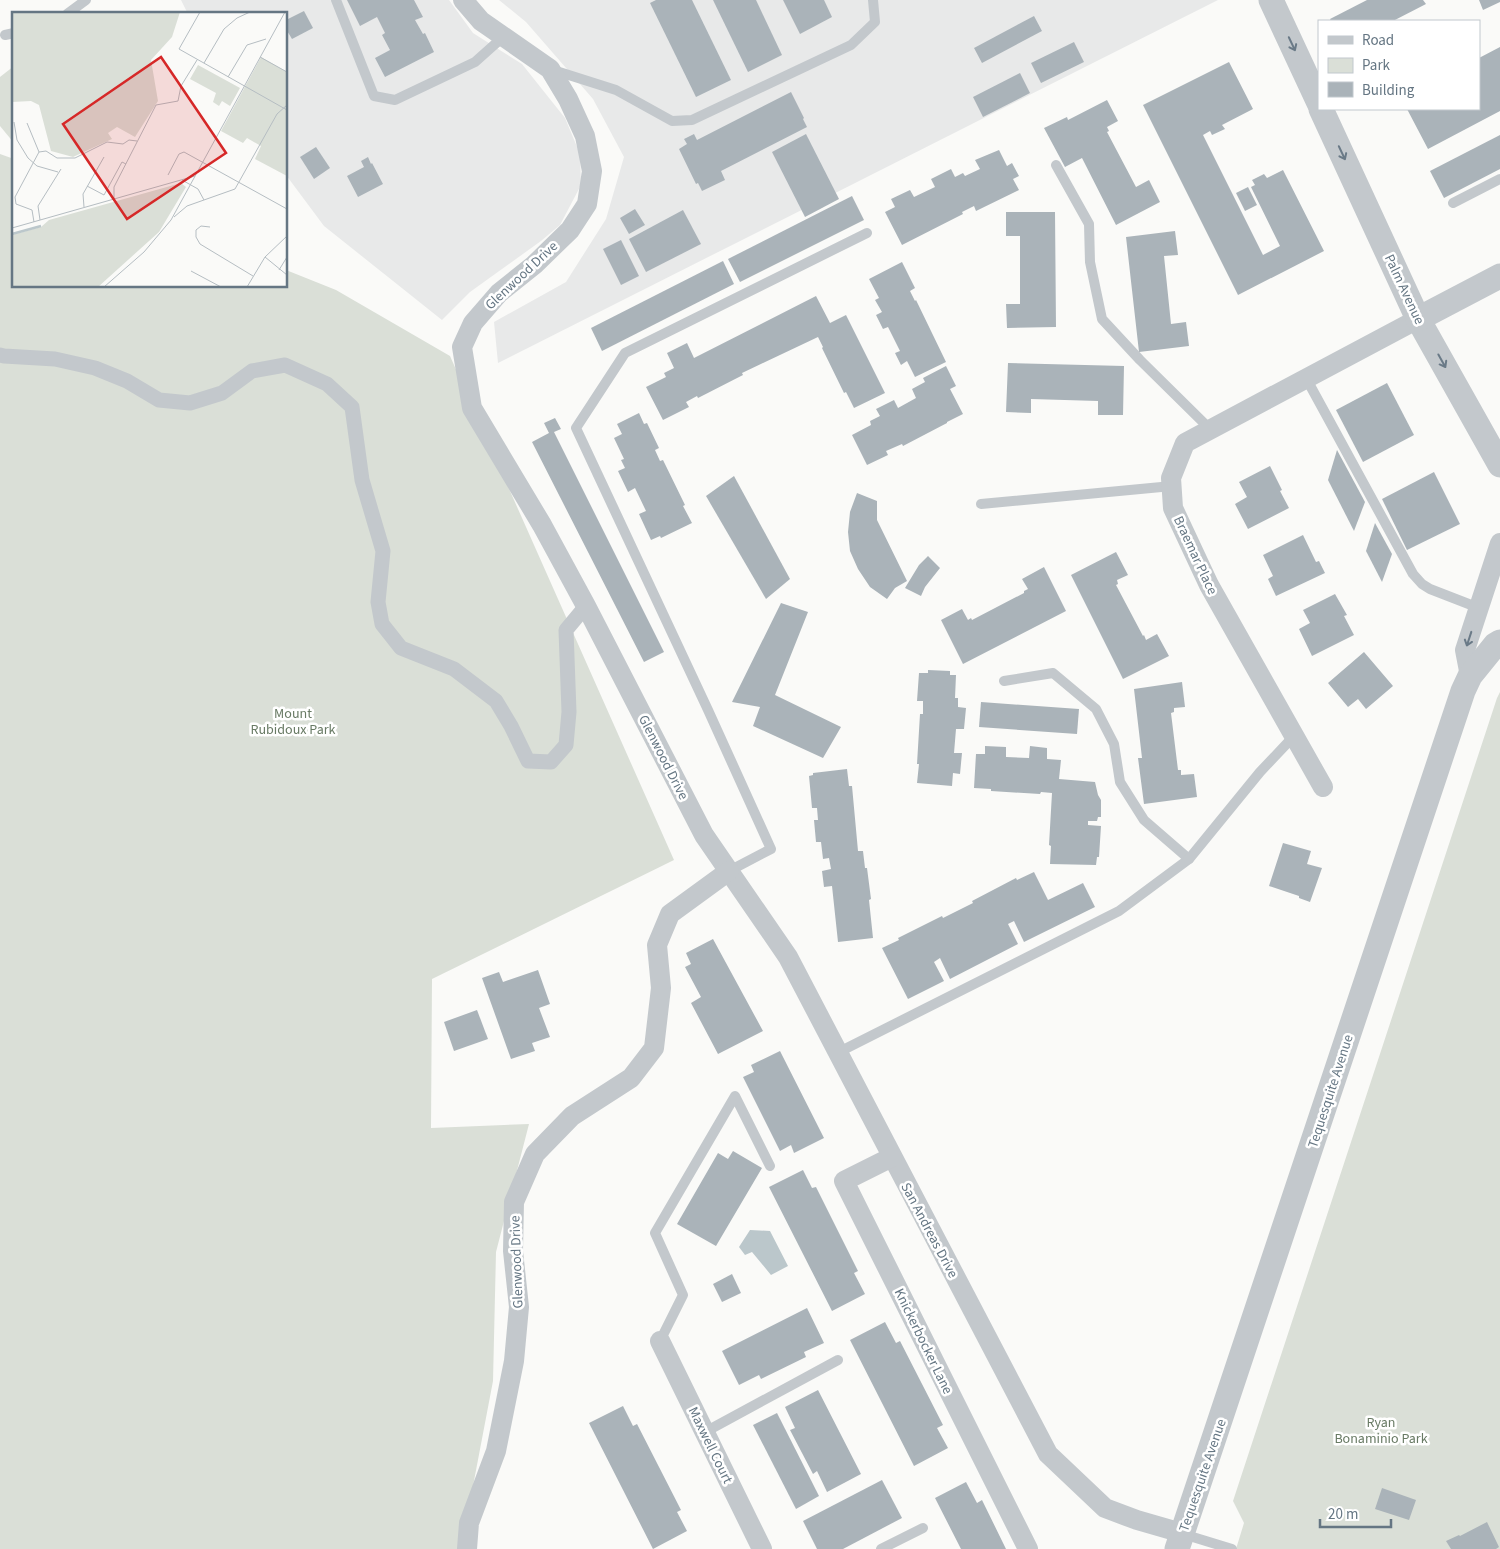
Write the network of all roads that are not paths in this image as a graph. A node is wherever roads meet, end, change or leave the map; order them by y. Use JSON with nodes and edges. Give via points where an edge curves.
{"nodes":[{"id":1,"x":86,"y":0,"type":"edge"},
{"id":2,"x":336,"y":0,"type":"edge"},
{"id":3,"x":463,"y":0,"type":"edge"},
{"id":4,"x":873,"y":0,"type":"edge"},
{"id":5,"x":1271,"y":0,"type":"edge"},
{"id":6,"x":70,"y":12,"type":"edge"},
{"id":7,"x":503,"y":37,"type":"junction"},
{"id":8,"x":550,"y":69,"type":"junction"},
{"id":9,"x":1318,"y":101,"type":"edge"},
{"id":10,"x":1321,"y":110,"type":"edge"},
{"id":11,"x":1056,"y":165,"type":"dead end"},
{"id":12,"x":1500,"y":179,"type":"edge"},
{"id":13,"x":1453,"y":203,"type":"dead end"},
{"id":14,"x":867,"y":233,"type":"dead end"},
{"id":15,"x":1500,"y":276,"type":"edge"},
{"id":16,"x":1418,"y":319,"type":"junction"},
{"id":17,"x":0,"y":355,"type":"edge"},
{"id":18,"x":1306,"y":378,"type":"junction"},
{"id":19,"x":1210,"y":429,"type":"junction"},
{"id":20,"x":1500,"y":465,"type":"edge"},
{"id":21,"x":1172,"y":486,"type":"junction"},
{"id":22,"x":981,"y":504,"type":"dead end"},
{"id":23,"x":1500,"y":543,"type":"edge"},
{"id":24,"x":586,"y":606,"type":"junction"},
{"id":25,"x":1479,"y":608,"type":"junction"},
{"id":26,"x":1500,"y":642,"type":"edge"},
{"id":27,"x":1470,"y":676,"type":"junction"},
{"id":28,"x":1004,"y":681,"type":"dead end"},
{"id":29,"x":1294,"y":736,"type":"junction"},
{"id":30,"x":1323,"y":787,"type":"dead end"},
{"id":31,"x":1189,"y":859,"type":"junction"},
{"id":32,"x":729,"y":871,"type":"junction"},
{"id":33,"x":837,"y":1053,"type":"junction"},
{"id":34,"x":892,"y":1157,"type":"junction"},
{"id":35,"x":770,"y":1166,"type":"dead end"},
{"id":36,"x":660,"y":1341,"type":"joint"},
{"id":37,"x":838,"y":1360,"type":"dead end"},
{"id":38,"x":705,"y":1432,"type":"junction"},
{"id":39,"x":923,"y":1528,"type":"dead end"},
{"id":40,"x":1180,"y":1541,"type":"edge"},
{"id":41,"x":467,"y":1549,"type":"edge"},
{"id":42,"x":762,"y":1549,"type":"edge"},
{"id":43,"x":881,"y":1549,"type":"edge"},
{"id":44,"x":1028,"y":1549,"type":"edge"},
{"id":45,"x":1232,"y":1549,"type":"edge"}],
"edges":[{"from":1,"to":6,"type":"lane"},
{"from":2,"to":7,"type":"lane","via":[[374,96],[395,100],[475,62]]},
{"from":3,"to":7,"type":"street","name":"Glenwood Drive","via":[[481,22]]},
{"from":4,"to":8,"type":"lane","via":[[875,22],[851,45],[692,120],[672,121],[616,90]]},
{"from":5,"to":9,"type":"street","one_way":true},
{"from":7,"to":8,"type":"street","name":"Glenwood Drive"},
{"from":8,"to":24,"type":"street","name":"Glenwood Drive","via":[[585,136],[592,171],[587,204],[570,230],[534,265],[498,293],[473,323],[462,347],[472,408]]},
{"from":10,"to":16,"type":"street","name":"Palm Avenue","one_way":true},
{"from":11,"to":19,"type":"lane","via":[[1089,224],[1090,262],[1102,319]]},
{"from":12,"to":13,"type":"lane"},
{"from":14,"to":32,"type":"lane","via":[[625,353],[576,428],[770,849]]},
{"from":15,"to":16,"type":"street"},
{"from":16,"to":18,"type":"street","name":"Braemar Place"},
{"from":16,"to":20,"type":"street","name":"Palm Avenue","one_way":true},
{"from":17,"to":24,"type":"street","via":[[55,359],[95,368],[127,381],[159,400],[190,403],[222,393],[252,371],[285,365],[327,384],[352,407],[362,480],[383,551],[378,602],[382,624],[401,648],[454,669],[496,701],[528,761],[551,762],[566,745],[569,712],[566,630]]},
{"from":18,"to":19,"type":"street","name":"Braemar Place"},
{"from":18,"to":25,"type":"lane","via":[[1412,574],[1422,584]]},
{"from":19,"to":21,"type":"street","name":"Braemar Place","via":[[1185,443],[1171,478]]},
{"from":21,"to":22,"type":"lane"},
{"from":21,"to":29,"type":"street","name":"Braemar Place","via":[[1173,508],[1209,585]]},
{"from":23,"to":25,"type":"street"},
{"from":24,"to":32,"type":"street","name":"Glenwood Drive","via":[[704,836]]},
{"from":25,"to":27,"type":"street","one_way":true,"via":[[1466,650]]},
{"from":26,"to":27,"type":"street","name":"Tequesquite Avenue"},
{"from":27,"to":40,"type":"street","name":"Tequesquite Avenue"},
{"from":28,"to":31,"type":"lane","via":[[1053,673],[1096,709],[1114,744],[1120,782],[1144,820]]},
{"from":29,"to":30,"type":"street","name":"Braemar Place"},
{"from":29,"to":31,"type":"lane"},
{"from":31,"to":33,"type":"lane","via":[[1119,911]]},
{"from":32,"to":33,"type":"street","name":"San Andreas Drive","via":[[788,957]]},
{"from":32,"to":41,"type":"street","name":"Glenwood Drive","via":[[670,914],[657,945],[661,988],[654,1048],[631,1078],[572,1116],[535,1154],[514,1202],[513,1251],[519,1307],[514,1361],[496,1451],[469,1522]]},
{"from":33,"to":34,"type":"street","name":"San Andreas Drive"},
{"from":34,"to":40,"type":"street","name":"San Andreas Drive","via":[[1048,1454],[1105,1508]]},
{"from":34,"to":44,"type":"street","name":"Knickerbocker Lane","via":[[844,1181]]},
{"from":35,"to":36,"type":"lane","via":[[736,1096],[654,1234],[683,1295]]},
{"from":36,"to":38,"type":"street","name":"Maxwell Court"},
{"from":37,"to":38,"type":"lane"},
{"from":38,"to":42,"type":"street","name":"Maxwell Court"},
{"from":39,"to":43,"type":"lane"},
{"from":40,"to":45,"type":"lane"}]}
